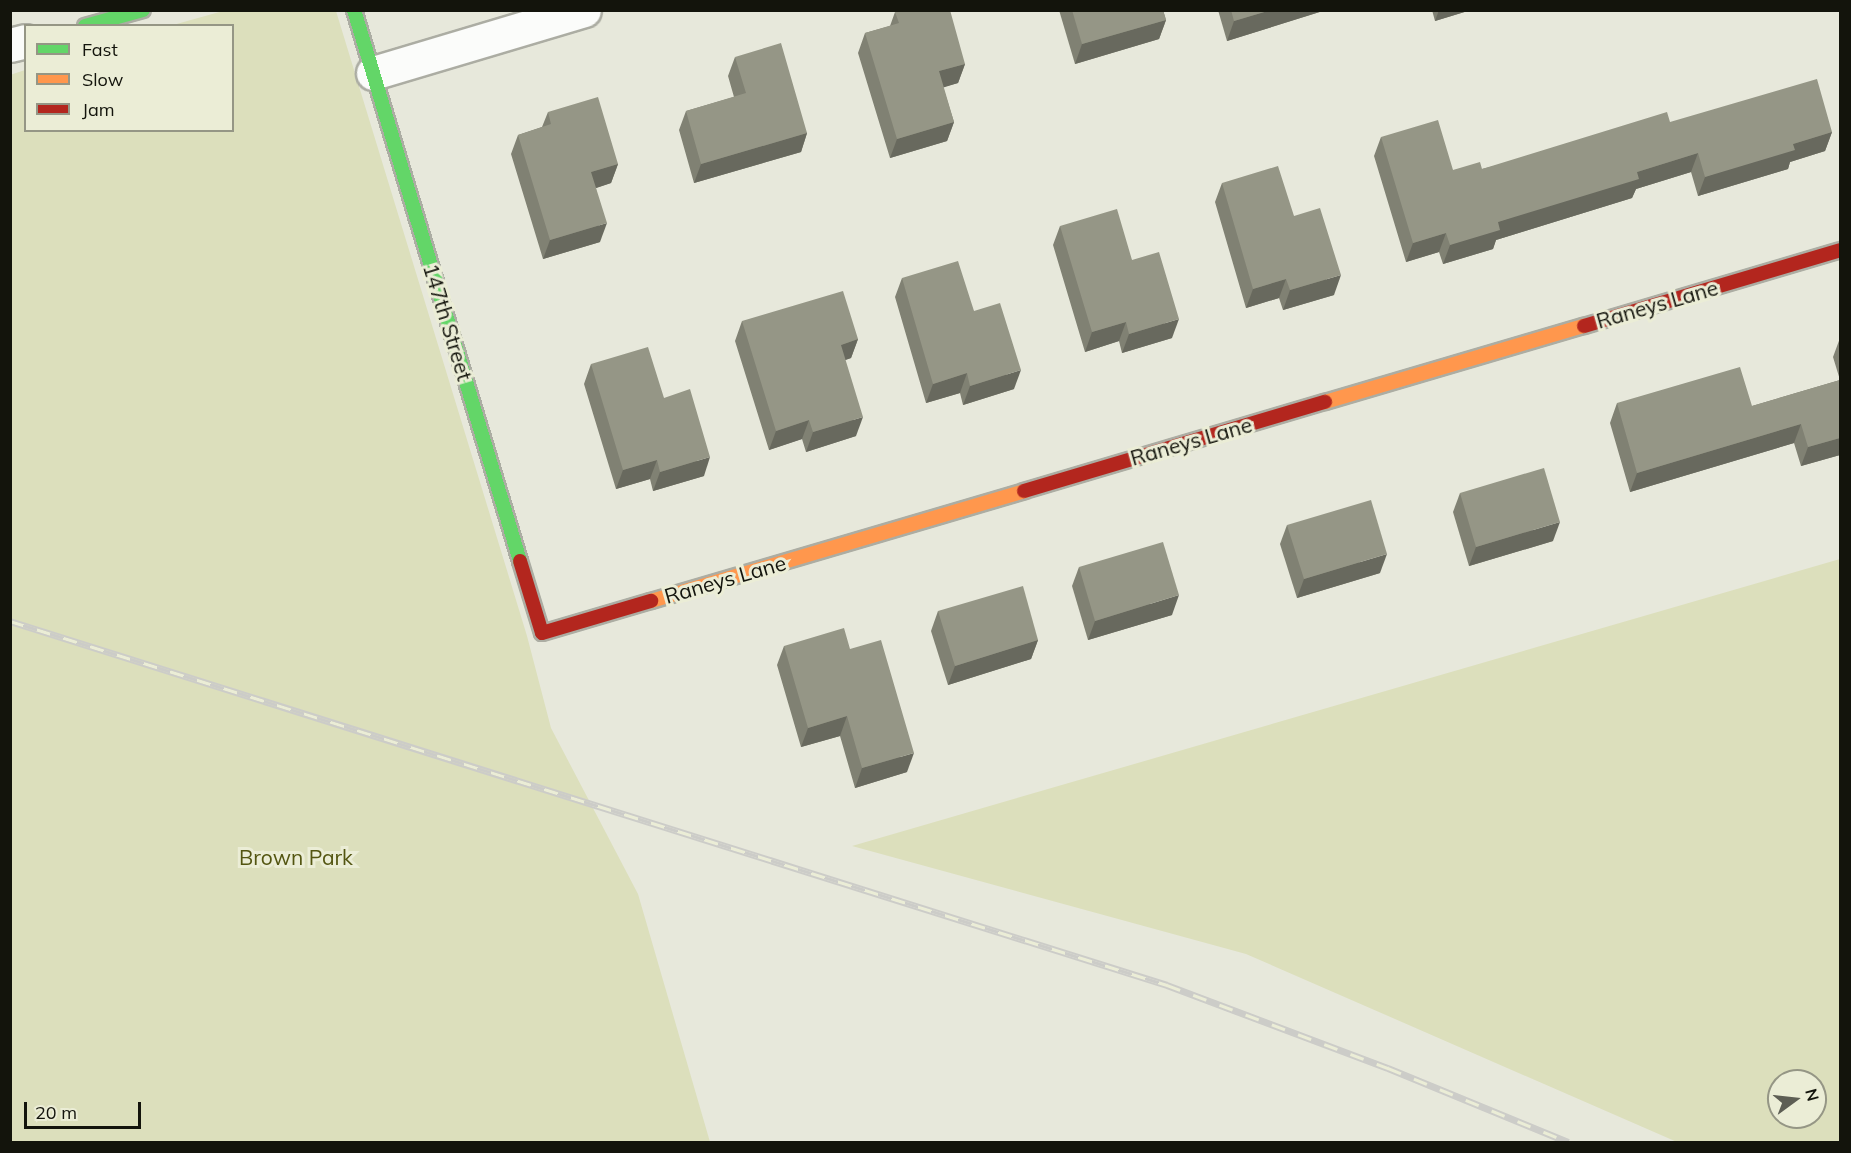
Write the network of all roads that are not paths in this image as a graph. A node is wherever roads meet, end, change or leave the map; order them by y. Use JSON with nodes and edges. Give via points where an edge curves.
{"nodes":[{"id":1,"x":143,"y":10,"type":"edge"},
{"id":2,"x":354,"y":10,"type":"edge"},
{"id":3,"x":584,"y":10,"type":"edge"},
{"id":4,"x":92,"y":24,"type":"edge"},
{"id":5,"x":373,"y":73,"type":"junction"},
{"id":6,"x":1840,"y":250,"type":"edge"},
{"id":7,"x":542,"y":633,"type":"joint"}],
"edges":[{"from":1,"to":4,"type":"street"},
{"from":2,"to":5,"type":"street","name":"147th Street"},
{"from":3,"to":5,"type":"street"},
{"from":5,"to":7,"type":"street","name":"147th Street"},
{"from":6,"to":7,"type":"street","name":"Raneys Lane"}]}
